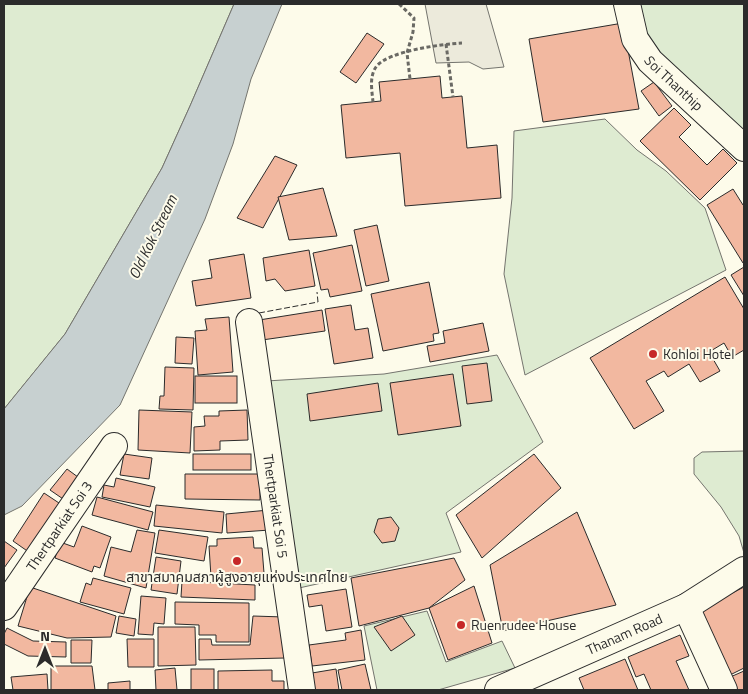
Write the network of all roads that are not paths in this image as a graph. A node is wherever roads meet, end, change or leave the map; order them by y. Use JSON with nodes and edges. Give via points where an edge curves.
{"nodes":[{"id":1,"x":627,"y":4,"type":"edge"},
{"id":2,"x":744,"y":148,"type":"edge"},
{"id":3,"x":250,"y":322,"type":"dead end"},
{"id":4,"x":114,"y":446,"type":"dead end"},
{"id":5,"x":744,"y":570,"type":"edge"},
{"id":6,"x":4,"y":607,"type":"edge"},
{"id":7,"x":686,"y":607,"type":"junction"},
{"id":8,"x":302,"y":690,"type":"edge"},
{"id":9,"x":498,"y":690,"type":"edge"},
{"id":10,"x":724,"y":690,"type":"edge"}],
"edges":[{"from":1,"to":2,"type":"street","name":"Soi Thanthip","via":[[635,39],[650,61]]},
{"from":3,"to":8,"type":"street","name":"Thertparkiat Soi 5"},
{"from":4,"to":6,"type":"street","name":"Thertparkiat Soi 3"},
{"from":5,"to":7,"type":"street","name":"Thanam Road"},
{"from":7,"to":9,"type":"street","name":"Thanam Road"},
{"from":7,"to":10,"type":"street"}]}
